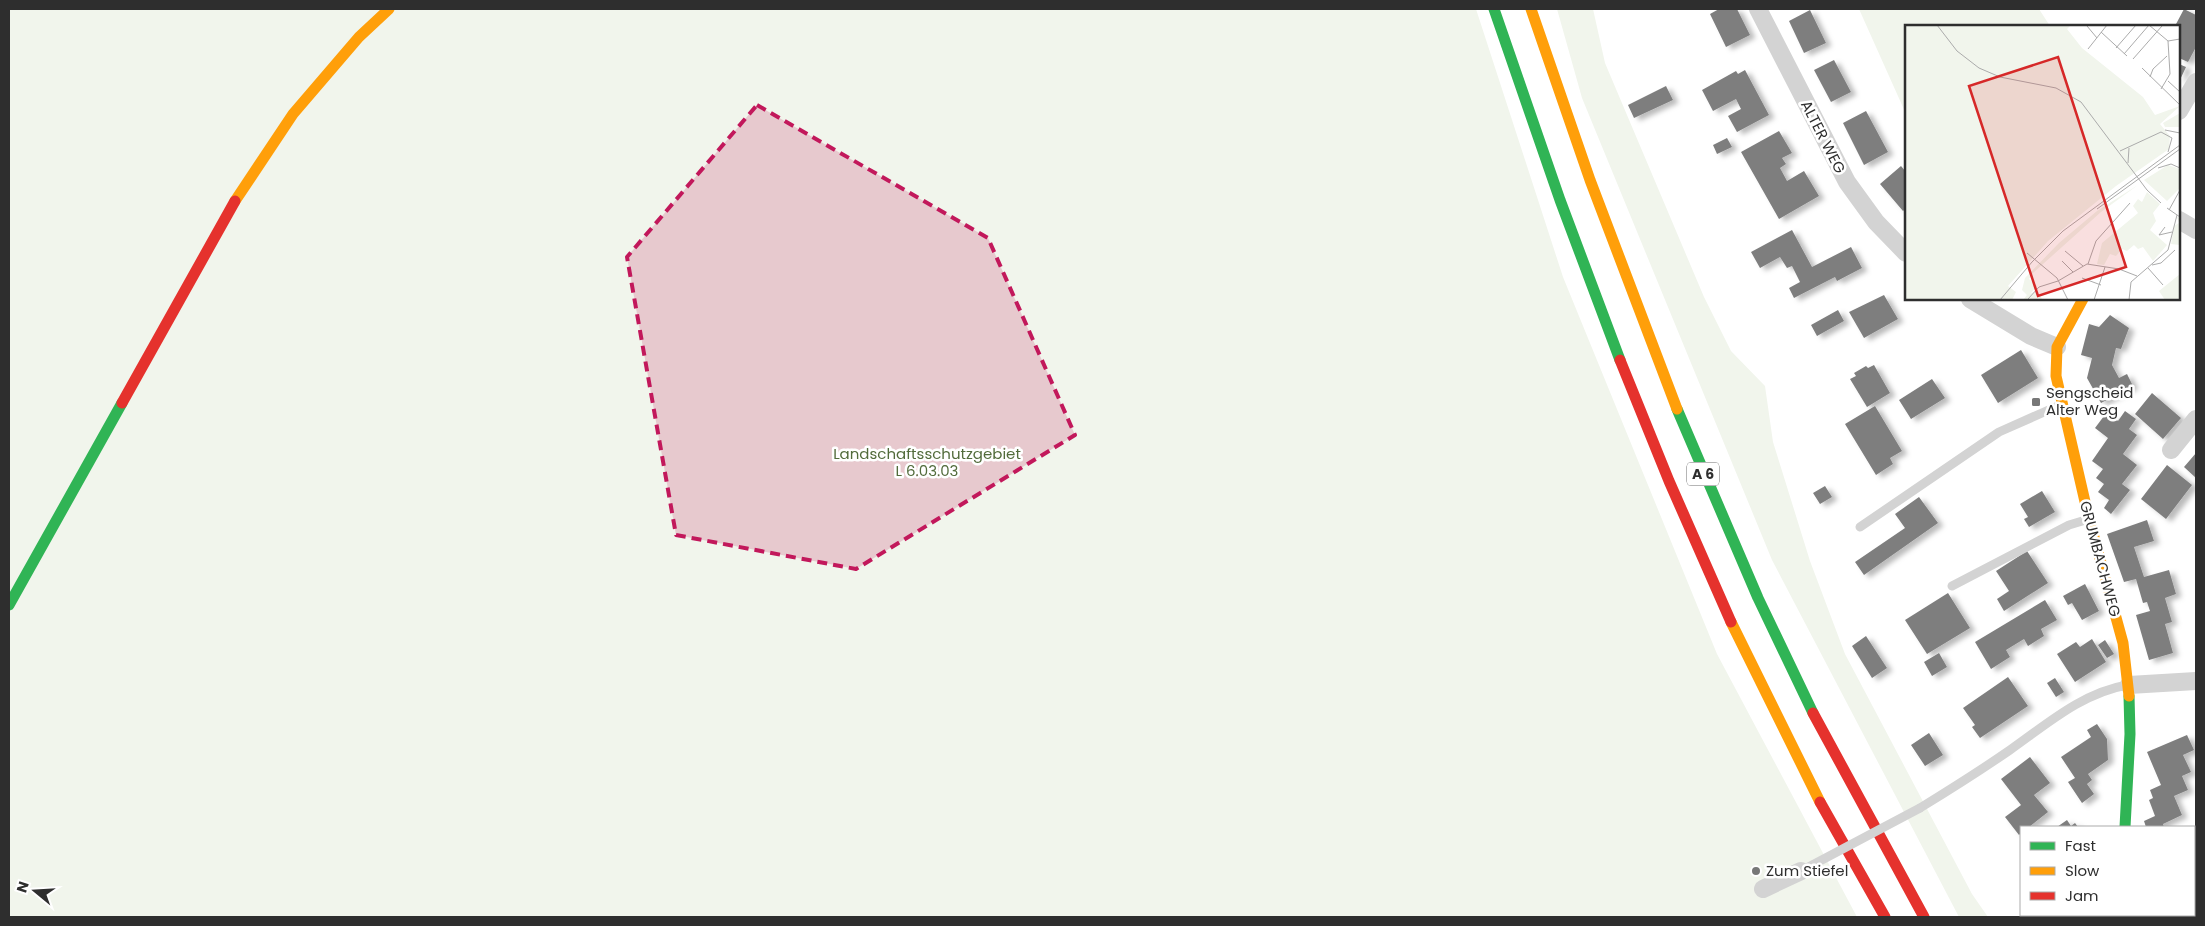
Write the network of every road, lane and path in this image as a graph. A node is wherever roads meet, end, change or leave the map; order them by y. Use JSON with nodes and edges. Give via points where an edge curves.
{"nodes":[{"id":1,"x":390,"y":9,"type":"edge"},
{"id":2,"x":1494,"y":9,"type":"edge"},
{"id":3,"x":1531,"y":9,"type":"edge"},
{"id":4,"x":1758,"y":9,"type":"edge"},
{"id":5,"x":2196,"y":82,"type":"edge"},
{"id":6,"x":2180,"y":109,"type":"edge"},
{"id":7,"x":2180,"y":221,"type":"edge"},
{"id":8,"x":2196,"y":230,"type":"edge"},
{"id":9,"x":1905,"y":252,"type":"edge"},
{"id":10,"x":1972,"y":300,"type":"edge"},
{"id":11,"x":2081,"y":300,"type":"edge"},
{"id":12,"x":2057,"y":347,"type":"junction"},
{"id":13,"x":2063,"y":404,"type":"junction"},
{"id":14,"x":2196,"y":420,"type":"edge"},
{"id":15,"x":2171,"y":450,"type":"dead end"},
{"id":16,"x":2089,"y":519,"type":"junction"},
{"id":17,"x":1860,"y":527,"type":"dead end"},
{"id":18,"x":1952,"y":586,"type":"dead end"},
{"id":19,"x":9,"y":606,"type":"edge"},
{"id":20,"x":2196,"y":680,"type":"edge"},
{"id":21,"x":2129,"y":685,"type":"junction"},
{"id":22,"x":2125,"y":826,"type":"edge"},
{"id":23,"x":1801,"y":871,"type":"joint"},
{"id":24,"x":1763,"y":889,"type":"dead end"},
{"id":25,"x":1885,"y":917,"type":"edge"},
{"id":26,"x":1924,"y":917,"type":"edge"}],
"edges":[{"from":1,"to":19,"type":"main road","via":[[359,37],[293,114],[232,206]]},
{"from":2,"to":25,"type":"main road","number":"A 6","via":[[1608,332],[1670,483],[1797,758]]},
{"from":3,"to":26,"type":"main road","number":"A 6","via":[[1578,152],[1643,326],[1703,472],[1805,697]]},
{"from":4,"to":9,"type":"street","name":"ALTER WEG","via":[[1847,182],[1876,222]]},
{"from":5,"to":6,"type":"street"},
{"from":7,"to":8,"type":"street"},
{"from":10,"to":12,"type":"street","via":[[2031,336]]},
{"from":11,"to":12,"type":"main road","name":"GRUMBACHWEG"},
{"from":12,"to":13,"type":"main road","name":"GRUMBACHWEG","via":[[2056,376]]},
{"from":13,"to":16,"type":"main road","name":"GRUMBACHWEG"},
{"from":13,"to":17,"type":"lane","via":[[1999,432]]},
{"from":14,"to":15,"type":"street"},
{"from":16,"to":18,"type":"lane","via":[[2069,525]]},
{"from":16,"to":21,"type":"main road","name":"GRUMBACHWEG","via":[[2122,643]]},
{"from":20,"to":21,"type":"street"},
{"from":21,"to":22,"type":"main road","name":"GRUMBACHWEG"},
{"from":21,"to":23,"type":"lane","bridge":true,"via":[[2098,693],[2078,703],[1970,778]]},
{"from":23,"to":24,"type":"street"}]}
